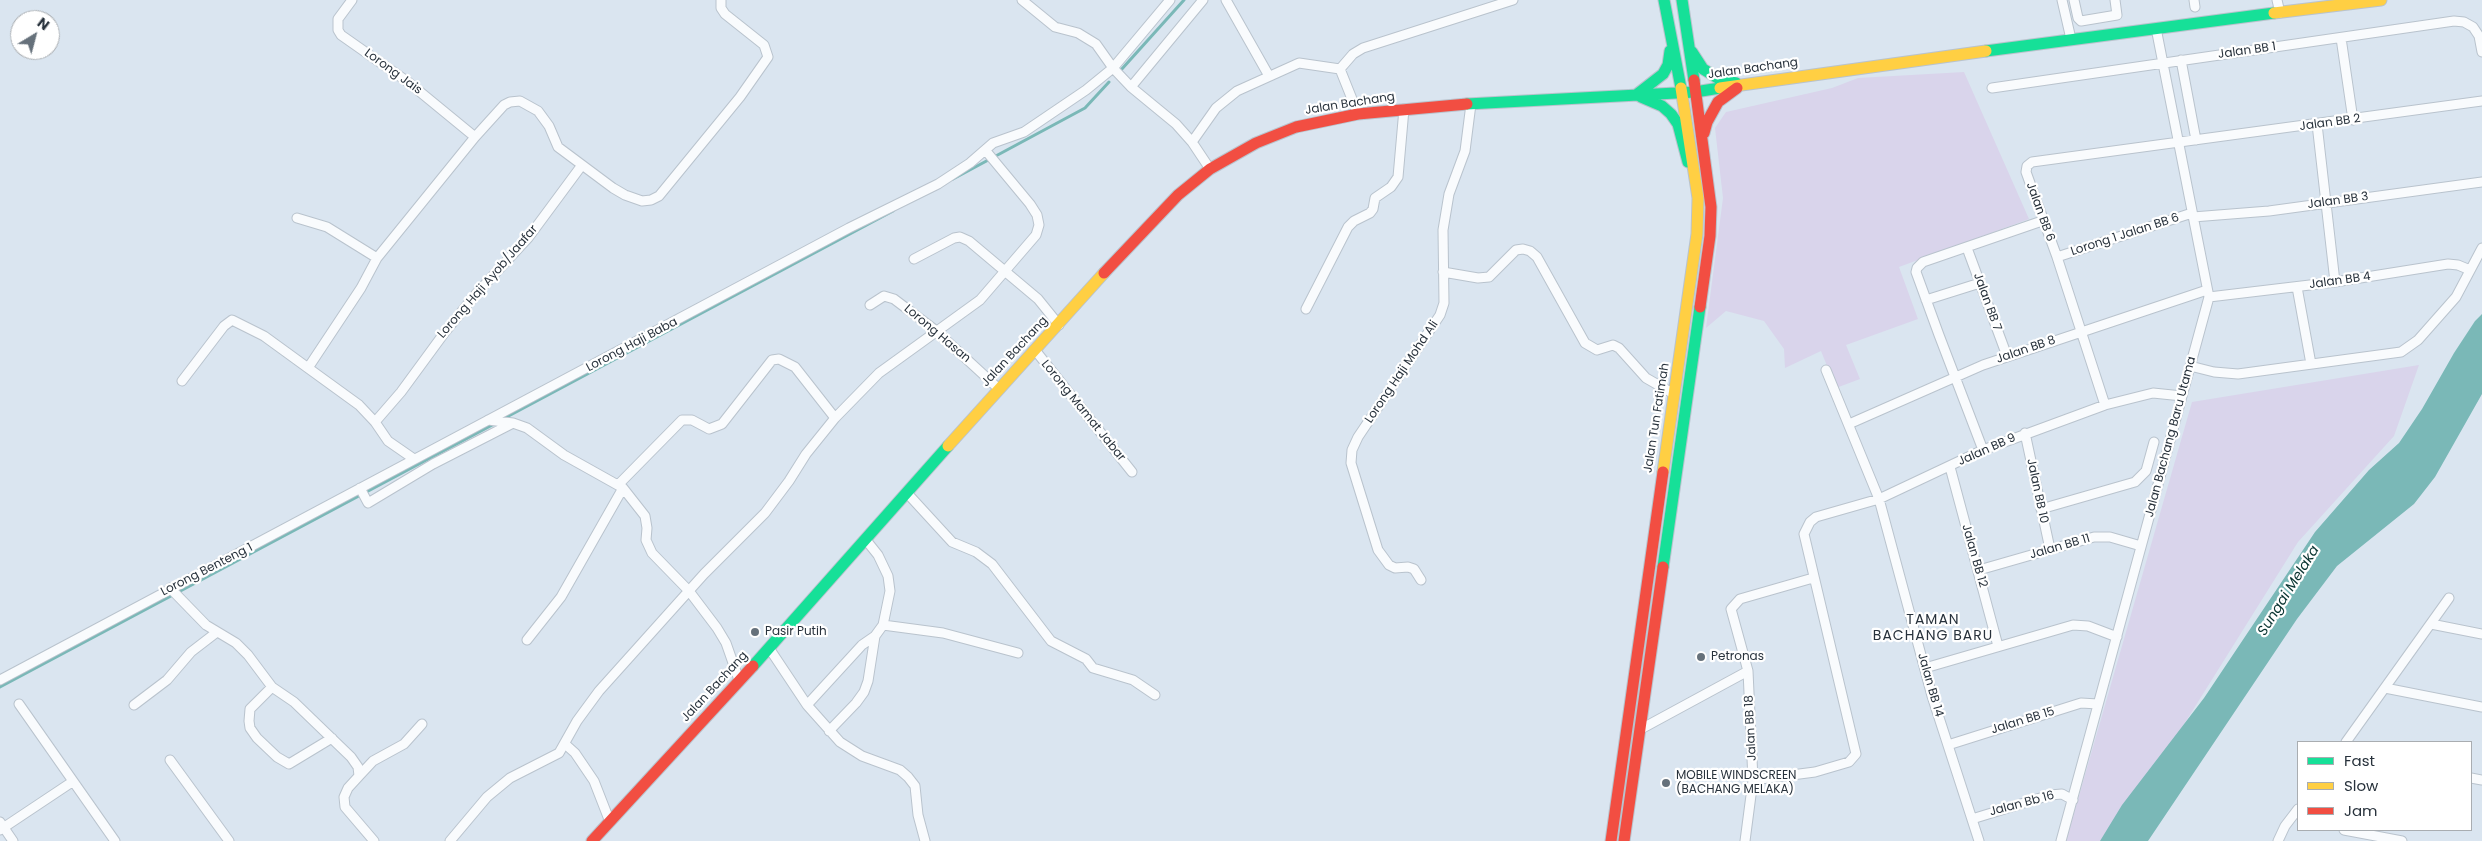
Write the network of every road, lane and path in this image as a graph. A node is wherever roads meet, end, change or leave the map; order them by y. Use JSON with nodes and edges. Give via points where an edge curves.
{"nodes":[{"id":1,"x":352,"y":0,"type":"edge"},
{"id":2,"x":721,"y":0,"type":"edge"},
{"id":3,"x":1022,"y":0,"type":"edge"},
{"id":4,"x":1170,"y":0,"type":"edge"},
{"id":5,"x":1203,"y":0,"type":"edge"},
{"id":6,"x":1226,"y":0,"type":"edge"},
{"id":7,"x":1513,"y":0,"type":"edge"},
{"id":8,"x":1664,"y":0,"type":"edge"},
{"id":9,"x":1682,"y":0,"type":"edge"},
{"id":10,"x":2062,"y":0,"type":"edge"},
{"id":11,"x":2074,"y":0,"type":"edge"},
{"id":12,"x":2115,"y":0,"type":"edge"},
{"id":13,"x":2277,"y":0,"type":"edge"},
{"id":14,"x":2381,"y":0,"type":"edge"},
{"id":15,"x":2280,"y":14,"type":"junction"},
{"id":16,"x":1687,"y":28,"type":"junction"},
{"id":17,"x":2156,"y":28,"type":"junction"},
{"id":18,"x":1670,"y":38,"type":"junction"},
{"id":19,"x":2341,"y":38,"type":"junction"},
{"id":20,"x":2071,"y":39,"type":"junction"},
{"id":21,"x":2482,"y":52,"type":"edge"},
{"id":22,"x":2181,"y":60,"type":"junction"},
{"id":23,"x":2163,"y":62,"type":"junction"},
{"id":24,"x":1113,"y":68,"type":"junction"},
{"id":25,"x":1340,"y":69,"type":"junction"},
{"id":26,"x":1269,"y":76,"type":"junction"},
{"id":27,"x":1743,"y":84,"type":"junction"},
{"id":28,"x":1131,"y":87,"type":"junction"},
{"id":29,"x":1992,"y":88,"type":"dead end"},
{"id":30,"x":1695,"y":92,"type":"junction"},
{"id":31,"x":1683,"y":93,"type":"junction"},
{"id":32,"x":1635,"y":96,"type":"junction"},
{"id":33,"x":2482,"y":101,"type":"edge"},
{"id":34,"x":1471,"y":104,"type":"junction"},
{"id":35,"x":1404,"y":109,"type":"junction"},
{"id":36,"x":1358,"y":114,"type":"junction"},
{"id":37,"x":2353,"y":120,"type":"junction"},
{"id":38,"x":2316,"y":124,"type":"junction"},
{"id":39,"x":475,"y":137,"type":"junction"},
{"id":40,"x":2196,"y":140,"type":"junction"},
{"id":41,"x":1192,"y":142,"type":"junction"},
{"id":42,"x":2178,"y":142,"type":"junction"},
{"id":43,"x":1704,"y":148,"type":"junction"},
{"id":44,"x":987,"y":153,"type":"junction"},
{"id":45,"x":582,"y":166,"type":"junction"},
{"id":46,"x":1210,"y":169,"type":"junction"},
{"id":47,"x":1696,"y":180,"type":"junction"},
{"id":48,"x":2482,"y":182,"type":"edge"},
{"id":49,"x":2326,"y":203,"type":"junction"},
{"id":50,"x":2193,"y":215,"type":"junction"},
{"id":51,"x":297,"y":218,"type":"dead end"},
{"id":52,"x":2042,"y":221,"type":"junction"},
{"id":53,"x":1967,"y":248,"type":"junction"},
{"id":54,"x":2482,"y":248,"type":"edge"},
{"id":55,"x":2057,"y":257,"type":"junction"},
{"id":56,"x":377,"y":258,"type":"junction"},
{"id":57,"x":914,"y":259,"type":"dead end"},
{"id":58,"x":2470,"y":270,"type":"junction"},
{"id":59,"x":1006,"y":272,"type":"junction"},
{"id":60,"x":1444,"y":272,"type":"junction"},
{"id":61,"x":2335,"y":282,"type":"junction"},
{"id":62,"x":1980,"y":283,"type":"junction"},
{"id":63,"x":2297,"y":287,"type":"junction"},
{"id":64,"x":2208,"y":293,"type":"junction"},
{"id":65,"x":1926,"y":300,"type":"junction"},
{"id":66,"x":870,"y":305,"type":"dead end"},
{"id":67,"x":1306,"y":309,"type":"dead end"},
{"id":68,"x":1059,"y":325,"type":"junction"},
{"id":69,"x":935,"y":330,"type":"junction"},
{"id":70,"x":2082,"y":330,"type":"junction"},
{"id":71,"x":1035,"y":350,"type":"junction"},
{"id":72,"x":2007,"y":356,"type":"junction"},
{"id":73,"x":2311,"y":364,"type":"junction"},
{"id":74,"x":2190,"y":366,"type":"junction"},
{"id":75,"x":308,"y":368,"type":"junction"},
{"id":76,"x":1826,"y":370,"type":"dead end"},
{"id":77,"x":1954,"y":376,"type":"junction"},
{"id":78,"x":182,"y":381,"type":"dead end"},
{"id":79,"x":999,"y":389,"type":"junction"},
{"id":80,"x":1674,"y":394,"type":"junction"},
{"id":81,"x":2182,"y":396,"type":"junction"},
{"id":82,"x":2105,"y":405,"type":"junction"},
{"id":83,"x":835,"y":418,"type":"junction"},
{"id":84,"x":490,"y":421,"type":"junction"},
{"id":85,"x":375,"y":422,"type":"junction"},
{"id":86,"x":511,"y":423,"type":"junction"},
{"id":87,"x":1849,"y":424,"type":"junction"},
{"id":88,"x":2025,"y":434,"type":"junction"},
{"id":89,"x":2154,"y":442,"type":"dead end"},
{"id":90,"x":1983,"y":450,"type":"junction"},
{"id":91,"x":414,"y":459,"type":"junction"},
{"id":92,"x":1950,"y":467,"type":"junction"},
{"id":93,"x":1132,"y":472,"type":"dead end"},
{"id":94,"x":621,"y":486,"type":"junction"},
{"id":95,"x":362,"y":492,"type":"junction"},
{"id":96,"x":907,"y":493,"type":"junction"},
{"id":97,"x":1879,"y":499,"type":"junction"},
{"id":98,"x":2041,"y":510,"type":"junction"},
{"id":99,"x":866,"y":540,"type":"junction"},
{"id":100,"x":2141,"y":546,"type":"junction"},
{"id":101,"x":2050,"y":549,"type":"junction"},
{"id":102,"x":1979,"y":570,"type":"junction"},
{"id":103,"x":1813,"y":578,"type":"junction"},
{"id":104,"x":1421,"y":580,"type":"dead end"},
{"id":105,"x":172,"y":590,"type":"junction"},
{"id":106,"x":690,"y":591,"type":"junction"},
{"id":107,"x":2449,"y":598,"type":"dead end"},
{"id":108,"x":2431,"y":624,"type":"junction"},
{"id":109,"x":883,"y":625,"type":"junction"},
{"id":110,"x":217,"y":632,"type":"junction"},
{"id":111,"x":2482,"y":634,"type":"edge"},
{"id":112,"x":876,"y":636,"type":"junction"},
{"id":113,"x":2117,"y":637,"type":"junction"},
{"id":114,"x":527,"y":640,"type":"dead end"},
{"id":115,"x":1998,"y":646,"type":"junction"},
{"id":116,"x":769,"y":648,"type":"junction"},
{"id":117,"x":1018,"y":653,"type":"dead end"},
{"id":118,"x":1925,"y":668,"type":"junction"},
{"id":119,"x":1748,"y":671,"type":"junction"},
{"id":120,"x":0,"y":680,"type":"edge"},
{"id":121,"x":739,"y":680,"type":"junction"},
{"id":122,"x":272,"y":687,"type":"junction"},
{"id":123,"x":2385,"y":688,"type":"junction"},
{"id":124,"x":1155,"y":695,"type":"dead end"},
{"id":125,"x":19,"y":704,"type":"dead end"},
{"id":126,"x":2098,"y":704,"type":"junction"},
{"id":127,"x":807,"y":705,"type":"junction"},
{"id":128,"x":134,"y":706,"type":"dead end"},
{"id":129,"x":2482,"y":708,"type":"edge"},
{"id":130,"x":422,"y":724,"type":"dead end"},
{"id":131,"x":1641,"y":729,"type":"junction"},
{"id":132,"x":829,"y":731,"type":"junction"},
{"id":133,"x":332,"y":738,"type":"junction"},
{"id":134,"x":2347,"y":741,"type":"edge"},
{"id":135,"x":565,"y":744,"type":"junction"},
{"id":136,"x":1948,"y":745,"type":"junction"},
{"id":137,"x":170,"y":760,"type":"dead end"},
{"id":138,"x":359,"y":776,"type":"junction"},
{"id":139,"x":1753,"y":780,"type":"junction"},
{"id":140,"x":72,"y":782,"type":"junction"},
{"id":141,"x":2072,"y":800,"type":"junction"},
{"id":142,"x":1972,"y":819,"type":"junction"},
{"id":143,"x":2295,"y":820,"type":"edge"},
{"id":144,"x":610,"y":822,"type":"junction"},
{"id":145,"x":1,"y":827,"type":"edge"},
{"id":146,"x":2349,"y":831,"type":"edge"},
{"id":147,"x":13,"y":841,"type":"edge"},
{"id":148,"x":115,"y":841,"type":"edge"},
{"id":149,"x":229,"y":841,"type":"edge"},
{"id":150,"x":374,"y":841,"type":"edge"},
{"id":151,"x":450,"y":841,"type":"edge"},
{"id":152,"x":592,"y":841,"type":"edge"},
{"id":153,"x":926,"y":841,"type":"edge"},
{"id":154,"x":1611,"y":841,"type":"edge"},
{"id":155,"x":1624,"y":841,"type":"edge"},
{"id":156,"x":1745,"y":841,"type":"edge"},
{"id":157,"x":1979,"y":841,"type":"edge"},
{"id":158,"x":2061,"y":841,"type":"edge"},
{"id":159,"x":2278,"y":841,"type":"edge"},
{"id":160,"x":2402,"y":841,"type":"edge"}],
"edges":[{"from":1,"to":39,"type":"street","name":"Lorong Jais","via":[[338,19],[341,35],[408,82]]},
{"from":2,"to":45,"type":"street","via":[[725,14],[764,45],[768,57],[691,159],[659,196],[642,201],[625,195]]},
{"from":3,"to":24,"type":"street","via":[[1055,27],[1088,38]]},
{"from":4,"to":24,"type":"street"},
{"from":5,"to":28,"type":"street"},
{"from":6,"to":26,"type":"street"},
{"from":7,"to":25,"type":"street","via":[[1363,48]]},
{"from":8,"to":18,"type":"street","name":"Jalan Tun Fatimah"},
{"from":9,"to":16,"type":"street","name":"Jalan Tun Fatimah"},
{"from":10,"to":20,"type":"street"},
{"from":11,"to":12,"type":"street","via":[[2081,21],[2117,15]]},
{"from":13,"to":15,"type":"street"},
{"from":14,"to":15,"type":"street","name":"Jalan Bachang"},
{"from":15,"to":17,"type":"street","name":"Jalan Bachang"},
{"from":16,"to":27,"type":"street","via":[[1692,53],[1703,70],[1721,80]]},
{"from":16,"to":30,"type":"street","name":"Jalan Tun Fatimah"},
{"from":17,"to":20,"type":"street","name":"Jalan Bachang"},
{"from":17,"to":23,"type":"street","name":"Jalan Bachang Baru Utama"},
{"from":18,"to":31,"type":"street","name":"Jalan Tun Fatimah"},
{"from":18,"to":32,"type":"street","via":[[1670,56],[1663,74]]},
{"from":19,"to":21,"type":"street","name":"Jalan BB 1","via":[[2459,21],[2473,27],[2479,36]]},
{"from":19,"to":22,"type":"street","name":"Jalan BB 1"},
{"from":19,"to":37,"type":"street"},
{"from":20,"to":27,"type":"street","name":"Jalan Bachang"},
{"from":22,"to":23,"type":"street","name":"Jalan BB 1"},
{"from":22,"to":40,"type":"street"},
{"from":23,"to":29,"type":"street","name":"Jalan BB 1"},
{"from":23,"to":42,"type":"street","name":"Jalan Bachang Baru Utama"},
{"from":24,"to":28,"type":"street"},
{"from":24,"to":44,"type":"street","name":"Lorong Haji Baba","via":[[1060,109],[1024,132],[993,144]]},
{"from":25,"to":26,"type":"street","via":[[1299,63]]},
{"from":25,"to":36,"type":"street"},
{"from":26,"to":41,"type":"street","via":[[1227,98]]},
{"from":27,"to":30,"type":"street","name":"Jalan Bachang"},
{"from":27,"to":43,"type":"street","via":[[1727,94],[1711,111],[1704,132]]},
{"from":28,"to":41,"type":"street","via":[[1168,116]]},
{"from":30,"to":31,"type":"street","name":"Jalan Bachang"},
{"from":30,"to":43,"type":"street","name":"Jalan Tun Fatimah"},
{"from":31,"to":32,"type":"street","name":"Jalan Bachang"},
{"from":31,"to":47,"type":"street","name":"Jalan Tun Fatimah"},
{"from":32,"to":34,"type":"street","name":"Jalan Bachang"},
{"from":32,"to":47,"type":"street","via":[[1652,100],[1672,114]]},
{"from":33,"to":37,"type":"street","name":"Jalan BB 2"},
{"from":34,"to":35,"type":"street","name":"Jalan Bachang"},
{"from":34,"to":60,"type":"street","name":"Lorong Haji Mohd Ali","via":[[1465,151],[1449,194],[1443,230]]},
{"from":35,"to":36,"type":"street","name":"Jalan Bachang"},
{"from":35,"to":67,"type":"street","via":[[1398,177],[1391,187],[1375,198],[1370,214],[1348,227]]},
{"from":36,"to":46,"type":"street","name":"Jalan Bachang","via":[[1314,122],[1276,134]]},
{"from":37,"to":38,"type":"street","name":"Jalan BB 2"},
{"from":38,"to":40,"type":"street","name":"Jalan BB 2"},
{"from":38,"to":49,"type":"street"},
{"from":39,"to":45,"type":"street","via":[[504,105],[520,101],[538,111],[550,126],[558,147]]},
{"from":39,"to":56,"type":"street"},
{"from":40,"to":42,"type":"street","name":"Jalan BB 2"},
{"from":41,"to":46,"type":"street"},
{"from":42,"to":50,"type":"street","name":"Jalan Bachang Baru Utama"},
{"from":42,"to":52,"type":"street","name":"Jalan BB 6","via":[[2032,162],[2026,172]]},
{"from":43,"to":131,"type":"street","name":"Jalan Tun Fatimah","via":[[1711,207],[1710,236]]},
{"from":44,"to":59,"type":"street","via":[[1030,204],[1039,224],[1036,235]]},
{"from":44,"to":84,"type":"street","name":"Lorong Haji Baba","via":[[938,184],[849,228]]},
{"from":45,"to":85,"type":"street","name":"Lorong Haji Ayob/Jaafar","via":[[528,238],[470,301]]},
{"from":46,"to":68,"type":"street","name":"Jalan Bachang","via":[[1178,195]]},
{"from":47,"to":80,"type":"street","name":"Jalan Tun Fatimah","via":[[1697,234]]},
{"from":48,"to":49,"type":"street","name":"Jalan BB 3"},
{"from":49,"to":50,"type":"street","name":"Jalan BB 3","via":[[2268,211]]},
{"from":49,"to":61,"type":"street"},
{"from":50,"to":55,"type":"street","name":"Lorong 1 Jalan BB 6"},
{"from":50,"to":64,"type":"street","name":"Jalan Bachang Baru Utama"},
{"from":51,"to":56,"type":"street","via":[[327,227]]},
{"from":52,"to":53,"type":"street"},
{"from":52,"to":55,"type":"street","name":"Jalan BB 6"},
{"from":53,"to":62,"type":"street","name":"Jalan BB 7"},
{"from":53,"to":65,"type":"street","via":[[1919,265],[1916,272]]},
{"from":54,"to":58,"type":"street"},
{"from":55,"to":70,"type":"street","name":"Jalan BB 6"},
{"from":56,"to":75,"type":"street"},
{"from":57,"to":59,"type":"street","via":[[960,237]]},
{"from":58,"to":61,"type":"street","name":"Jalan BB 4","via":[[2448,264]]},
{"from":58,"to":73,"type":"street","via":[[2456,297],[2418,340],[2401,352]]},
{"from":59,"to":68,"type":"street","via":[[1038,298]]},
{"from":59,"to":69,"type":"street","via":[[980,300]]},
{"from":60,"to":80,"type":"street","via":[[1489,277],[1516,250],[1530,251],[1537,257],[1585,343],[1597,350],[1613,346],[1619,348],[1646,378]]},
{"from":60,"to":104,"type":"street","name":"Lorong Haji Mohd Ali","via":[[1444,303],[1440,315],[1358,437],[1351,463],[1378,550],[1389,565],[1414,570]]},
{"from":61,"to":63,"type":"street","name":"Jalan BB 4"},
{"from":62,"to":65,"type":"street"},
{"from":62,"to":72,"type":"street","name":"Jalan BB 7"},
{"from":63,"to":64,"type":"street","name":"Jalan BB 4"},
{"from":63,"to":73,"type":"street"},
{"from":64,"to":70,"type":"street","name":"Jalan BB 8"},
{"from":64,"to":74,"type":"street","name":"Jalan Bachang Baru Utama"},
{"from":65,"to":77,"type":"street"},
{"from":66,"to":69,"type":"street","name":"Lorong Hasan","via":[[889,296]]},
{"from":68,"to":71,"type":"street","name":"Jalan Bachang"},
{"from":69,"to":79,"type":"street","name":"Lorong Hasan"},
{"from":69,"to":83,"type":"street","via":[[879,373]]},
{"from":70,"to":72,"type":"street","name":"Jalan BB 8"},
{"from":70,"to":82,"type":"street","name":"Jalan BB 6"},
{"from":71,"to":79,"type":"street","name":"Jalan Bachang"},
{"from":71,"to":93,"type":"street","name":"Lorong Mamat Jabar"},
{"from":72,"to":77,"type":"street","name":"Jalan BB 8"},
{"from":73,"to":74,"type":"street","via":[[2238,374]]},
{"from":74,"to":81,"type":"street","name":"Jalan Bachang Baru Utama"},
{"from":75,"to":78,"type":"street","via":[[264,336],[232,320]]},
{"from":75,"to":85,"type":"street","via":[[359,405]]},
{"from":76,"to":87,"type":"street","name":"Jalan BB 14"},
{"from":77,"to":87,"type":"street","name":"Jalan BB 8"},
{"from":77,"to":90,"type":"street"},
{"from":79,"to":96,"type":"street","name":"Jalan Bachang"},
{"from":80,"to":154,"type":"street","name":"Jalan Tun Fatimah"},
{"from":81,"to":82,"type":"street","name":"Jalan BB 9","via":[[2153,393]]},
{"from":81,"to":100,"type":"street","name":"Jalan Bachang Baru Utama"},
{"from":82,"to":88,"type":"street","name":"Jalan BB 9"},
{"from":83,"to":94,"type":"street","via":[[795,367],[779,358],[772,360],[722,424],[709,429],[692,420],[682,420]]},
{"from":83,"to":106,"type":"street","via":[[765,513]]},
{"from":84,"to":86,"type":"street"},
{"from":84,"to":91,"type":"street","name":"Lorong Haji Baba"},
{"from":85,"to":91,"type":"street","via":[[388,442]]},
{"from":86,"to":94,"type":"street","via":[[527,428],[564,455]]},
{"from":86,"to":95,"type":"street","via":[[368,503]]},
{"from":87,"to":97,"type":"street","name":"Jalan BB 14"},
{"from":88,"to":90,"type":"street","name":"Jalan BB 9"},
{"from":88,"to":98,"type":"street","name":"Jalan BB 10"},
{"from":89,"to":98,"type":"street","via":[[2146,471],[2135,482]]},
{"from":90,"to":92,"type":"street","name":"Jalan BB 9"},
{"from":91,"to":95,"type":"street","name":"Lorong Benteng 1"},
{"from":92,"to":97,"type":"street","name":"Jalan BB 9"},
{"from":92,"to":102,"type":"street","name":"Jalan BB 12"},
{"from":94,"to":106,"type":"street","via":[[645,516],[646,540],[652,553]]},
{"from":94,"to":114,"type":"street","via":[[561,597]]},
{"from":95,"to":105,"type":"street","name":"Lorong Benteng 1"},
{"from":96,"to":99,"type":"street","name":"Jalan Bachang"},
{"from":96,"to":124,"type":"street","via":[[952,542],[976,552],[992,564],[1051,641],[1086,659],[1093,668],[1133,680]]},
{"from":97,"to":103,"type":"street","name":"Jalan BB 9","via":[[1816,517],[1806,528],[1804,534]]},
{"from":97,"to":118,"type":"street","name":"Jalan BB 14"},
{"from":98,"to":101,"type":"street","name":"Jalan BB 10"},
{"from":99,"to":109,"type":"street","via":[[888,576],[890,591]]},
{"from":99,"to":116,"type":"street","name":"Jalan Bachang"},
{"from":100,"to":101,"type":"street","name":"Jalan BB 11","via":[[2102,536]]},
{"from":100,"to":113,"type":"street","name":"Jalan Bachang Baru Utama"},
{"from":101,"to":102,"type":"street","name":"Jalan BB 11"},
{"from":102,"to":115,"type":"street","name":"Jalan BB 12"},
{"from":103,"to":119,"type":"street","name":"Jalan BB 18","via":[[1740,599],[1731,609]]},
{"from":103,"to":139,"type":"street","via":[[1856,754],[1849,762],[1815,772]]},
{"from":105,"to":110,"type":"street"},
{"from":105,"to":120,"type":"street","name":"Lorong Benteng 1"},
{"from":106,"to":121,"type":"street","via":[[718,628]]},
{"from":106,"to":135,"type":"street","via":[[595,696]]},
{"from":107,"to":108,"type":"street"},
{"from":108,"to":111,"type":"street"},
{"from":108,"to":123,"type":"street"},
{"from":109,"to":112,"type":"street"},
{"from":109,"to":117,"type":"street","via":[[943,632]]},
{"from":110,"to":122,"type":"street","via":[[236,643]]},
{"from":110,"to":128,"type":"street","via":[[191,652],[167,680]]},
{"from":112,"to":127,"type":"street","via":[[862,646]]},
{"from":112,"to":132,"type":"street","via":[[864,692]]},
{"from":113,"to":115,"type":"street","via":[[2080,624]]},
{"from":113,"to":126,"type":"street","name":"Jalan Bachang Baru Utama"},
{"from":115,"to":118,"type":"street"},
{"from":116,"to":121,"type":"street","name":"Jalan Bachang"},
{"from":116,"to":127,"type":"street"},
{"from":118,"to":136,"type":"street","name":"Jalan BB 14"},
{"from":119,"to":131,"type":"street"},
{"from":119,"to":139,"type":"street","name":"Jalan BB 18"},
{"from":121,"to":144,"type":"street","name":"Jalan Bachang"},
{"from":122,"to":133,"type":"street","via":[[294,702]]},
{"from":122,"to":133,"type":"street","via":[[250,709],[250,728],[283,762],[289,764]]},
{"from":123,"to":129,"type":"street"},
{"from":123,"to":134,"type":"street"},
{"from":125,"to":140,"type":"street"},
{"from":126,"to":136,"type":"street","name":"Jalan BB 15","via":[[2081,703]]},
{"from":126,"to":141,"type":"street","name":"Jalan Bachang Baru Utama"},
{"from":127,"to":132,"type":"street"},
{"from":130,"to":138,"type":"street","via":[[400,747],[373,761]]},
{"from":131,"to":155,"type":"street","name":"Jalan Tun Fatimah"},
{"from":132,"to":153,"type":"street","via":[[850,750],[908,776],[915,786],[918,815]]},
{"from":133,"to":138,"type":"street","via":[[358,767]]},
{"from":135,"to":144,"type":"street","via":[[594,781]]},
{"from":135,"to":151,"type":"street","via":[[558,753],[510,778],[487,798]]},
{"from":136,"to":142,"type":"street","name":"Jalan BB 14"},
{"from":137,"to":149,"type":"street"},
{"from":138,"to":150,"type":"street","via":[[348,788],[344,797],[345,807]]},
{"from":139,"to":156,"type":"street","name":"Jalan BB 18"},
{"from":140,"to":145,"type":"street"},
{"from":140,"to":148,"type":"street"},
{"from":141,"to":142,"type":"street","name":"Jalan Bb 16","via":[[2062,794],[2050,795]]},
{"from":141,"to":158,"type":"street","name":"Jalan Bachang Baru Utama"},
{"from":142,"to":157,"type":"street","name":"Jalan BB 14"},
{"from":143,"to":159,"type":"street"},
{"from":144,"to":152,"type":"street","name":"Jalan Bachang"},
{"from":145,"to":147,"type":"street"},
{"from":146,"to":160,"type":"street"}]}
